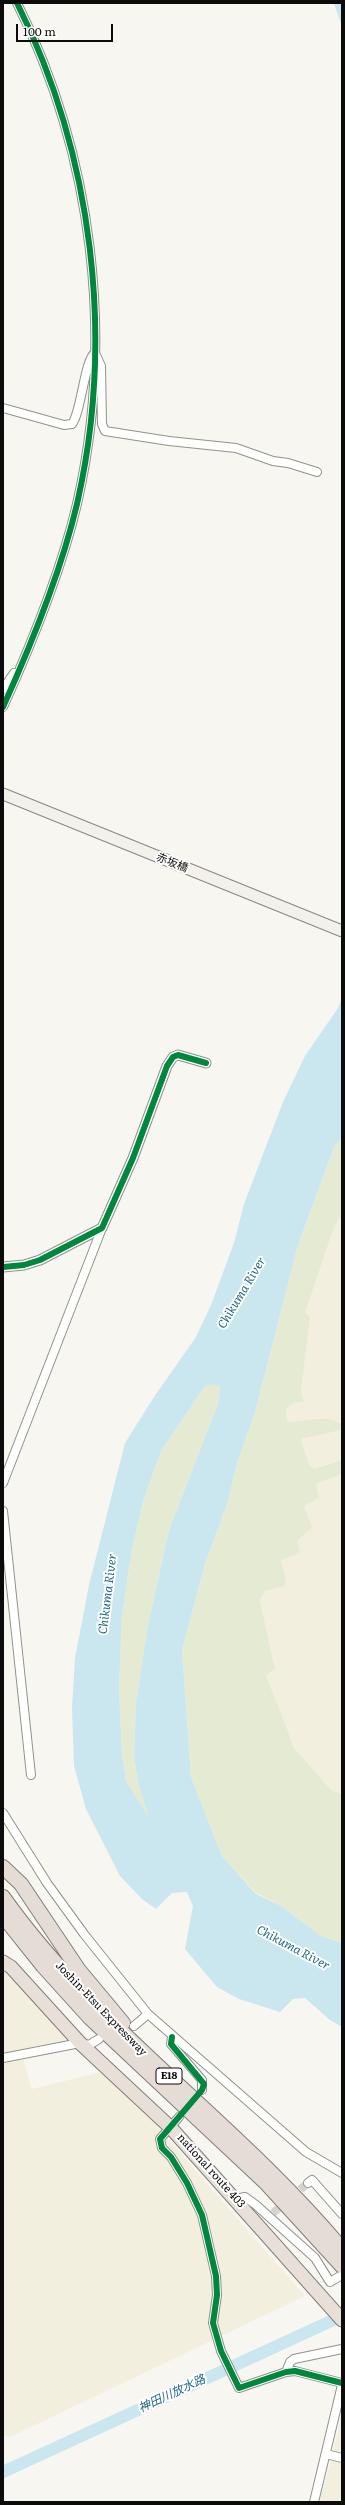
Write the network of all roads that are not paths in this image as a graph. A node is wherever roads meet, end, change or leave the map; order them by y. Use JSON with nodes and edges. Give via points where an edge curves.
{"nodes":[{"id":1,"x":17,"y":3,"type":"edge"},
{"id":2,"x":94,"y":353,"type":"junction"},
{"id":3,"x":3,"y":408,"type":"edge"},
{"id":4,"x":317,"y":472,"type":"dead end"},
{"id":5,"x":20,"y":663,"type":"junction"},
{"id":6,"x":3,"y":689,"type":"edge"},
{"id":7,"x":3,"y":707,"type":"edge"},
{"id":8,"x":3,"y":794,"type":"edge"},
{"id":9,"x":342,"y":931,"type":"edge"},
{"id":10,"x":206,"y":1063,"type":"dead end"},
{"id":11,"x":102,"y":1228,"type":"junction"},
{"id":12,"x":3,"y":1267,"type":"edge"},
{"id":13,"x":3,"y":1483,"type":"edge"},
{"id":14,"x":3,"y":1511,"type":"edge"},
{"id":15,"x":31,"y":1775,"type":"dead end"},
{"id":16,"x":3,"y":1813,"type":"edge"},
{"id":17,"x":3,"y":1867,"type":"edge"},
{"id":18,"x":3,"y":1897,"type":"edge"},
{"id":19,"x":3,"y":1916,"type":"edge"},
{"id":20,"x":3,"y":1962,"type":"edge"},
{"id":21,"x":148,"y":2014,"type":"junction"},
{"id":22,"x":134,"y":2026,"type":"dead end"},
{"id":23,"x":172,"y":2037,"type":"junction"},
{"id":24,"x":99,"y":2039,"type":"dead end"},
{"id":25,"x":80,"y":2043,"type":"junction"},
{"id":26,"x":3,"y":2058,"type":"edge"},
{"id":27,"x":202,"y":2090,"type":"dead end"},
{"id":28,"x":179,"y":2117,"type":"dead end"},
{"id":29,"x":171,"y":2128,"type":"junction"},
{"id":30,"x":245,"y":2146,"type":"junction"},
{"id":31,"x":342,"y":2173,"type":"edge"},
{"id":32,"x":308,"y":2183,"type":"dead end"},
{"id":33,"x":236,"y":2199,"type":"junction"},
{"id":34,"x":342,"y":2214,"type":"edge"},
{"id":35,"x":342,"y":2249,"type":"edge"},
{"id":36,"x":342,"y":2266,"type":"edge"},
{"id":37,"x":342,"y":2275,"type":"edge"},
{"id":38,"x":342,"y":2320,"type":"edge"},
{"id":39,"x":342,"y":2349,"type":"edge"},
{"id":40,"x":286,"y":2372,"type":"junction"},
{"id":41,"x":342,"y":2384,"type":"edge"},
{"id":42,"x":326,"y":2454,"type":"junction"},
{"id":43,"x":342,"y":2458,"type":"edge"},
{"id":44,"x":314,"y":2502,"type":"edge"}],
"edges":[{"from":1,"to":2,"type":"street","via":[[49,76],[76,167],[87,224],[93,288]]},
{"from":2,"to":3,"type":"street","via":[[89,359],[85,385],[72,424],[64,425]]},
{"from":2,"to":4,"type":"street","via":[[101,366],[102,424],[105,431],[236,448]]},
{"from":2,"to":5,"type":"street","via":[[91,416],[76,506],[54,582]]},
{"from":5,"to":6,"type":"street"},
{"from":5,"to":7,"type":"street"},
{"from":8,"to":9,"type":"main road","name":"赤坂橋"},
{"from":10,"to":11,"type":"street","via":[[178,1056],[173,1057],[167,1066],[133,1158]]},
{"from":11,"to":12,"type":"street","via":[[40,1260]]},
{"from":11,"to":13,"type":"street"},
{"from":14,"to":15,"type":"street"},
{"from":16,"to":21,"type":"street","via":[[47,1883]]},
{"from":17,"to":30,"type":"highway","via":[[20,1884],[78,1969],[120,2020]]},
{"from":18,"to":30,"type":"highway","name":"Joshin-Etsu Expressway","number":"E18","via":[[52,1959],[97,2008]]},
{"from":19,"to":36,"type":"highway","name":"Joshin-Etsu Expressway","number":"E18","via":[[43,1966],[90,2018],[267,2184]]},
{"from":20,"to":25,"type":"highway","name":"national route 403","via":[[11,1967]]},
{"from":21,"to":22,"type":"street"},
{"from":21,"to":23,"type":"street"},
{"from":23,"to":27,"type":"street","via":[[171,2044],[202,2080]]},
{"from":23,"to":31,"type":"street","via":[[306,2152]]},
{"from":24,"to":25,"type":"street","via":[[89,2045]]},
{"from":25,"to":26,"type":"street"},
{"from":25,"to":29,"type":"highway","name":"national route 403"},
{"from":28,"to":29,"type":"street"},
{"from":29,"to":33,"type":"highway","name":"national route 403"},
{"from":29,"to":40,"type":"street","via":[[160,2139],[162,2148],[171,2157],[202,2216],[216,2276],[217,2296],[213,2323],[221,2351],[238,2388]]},
{"from":30,"to":35,"type":"highway","name":"Joshin-Etsu Expressway","number":"E18","via":[[302,2203]]},
{"from":32,"to":34,"type":"street","via":[[312,2180]]},
{"from":33,"to":37,"type":"street","via":[[245,2197],[271,2215],[315,2258],[330,2282]]},
{"from":33,"to":38,"type":"highway","name":"national route 403"},
{"from":39,"to":40,"type":"street","via":[[294,2359]]},
{"from":40,"to":41,"type":"street","via":[[295,2371]]},
{"from":41,"to":42,"type":"street"},
{"from":42,"to":43,"type":"street"},
{"from":42,"to":44,"type":"street"}]}
